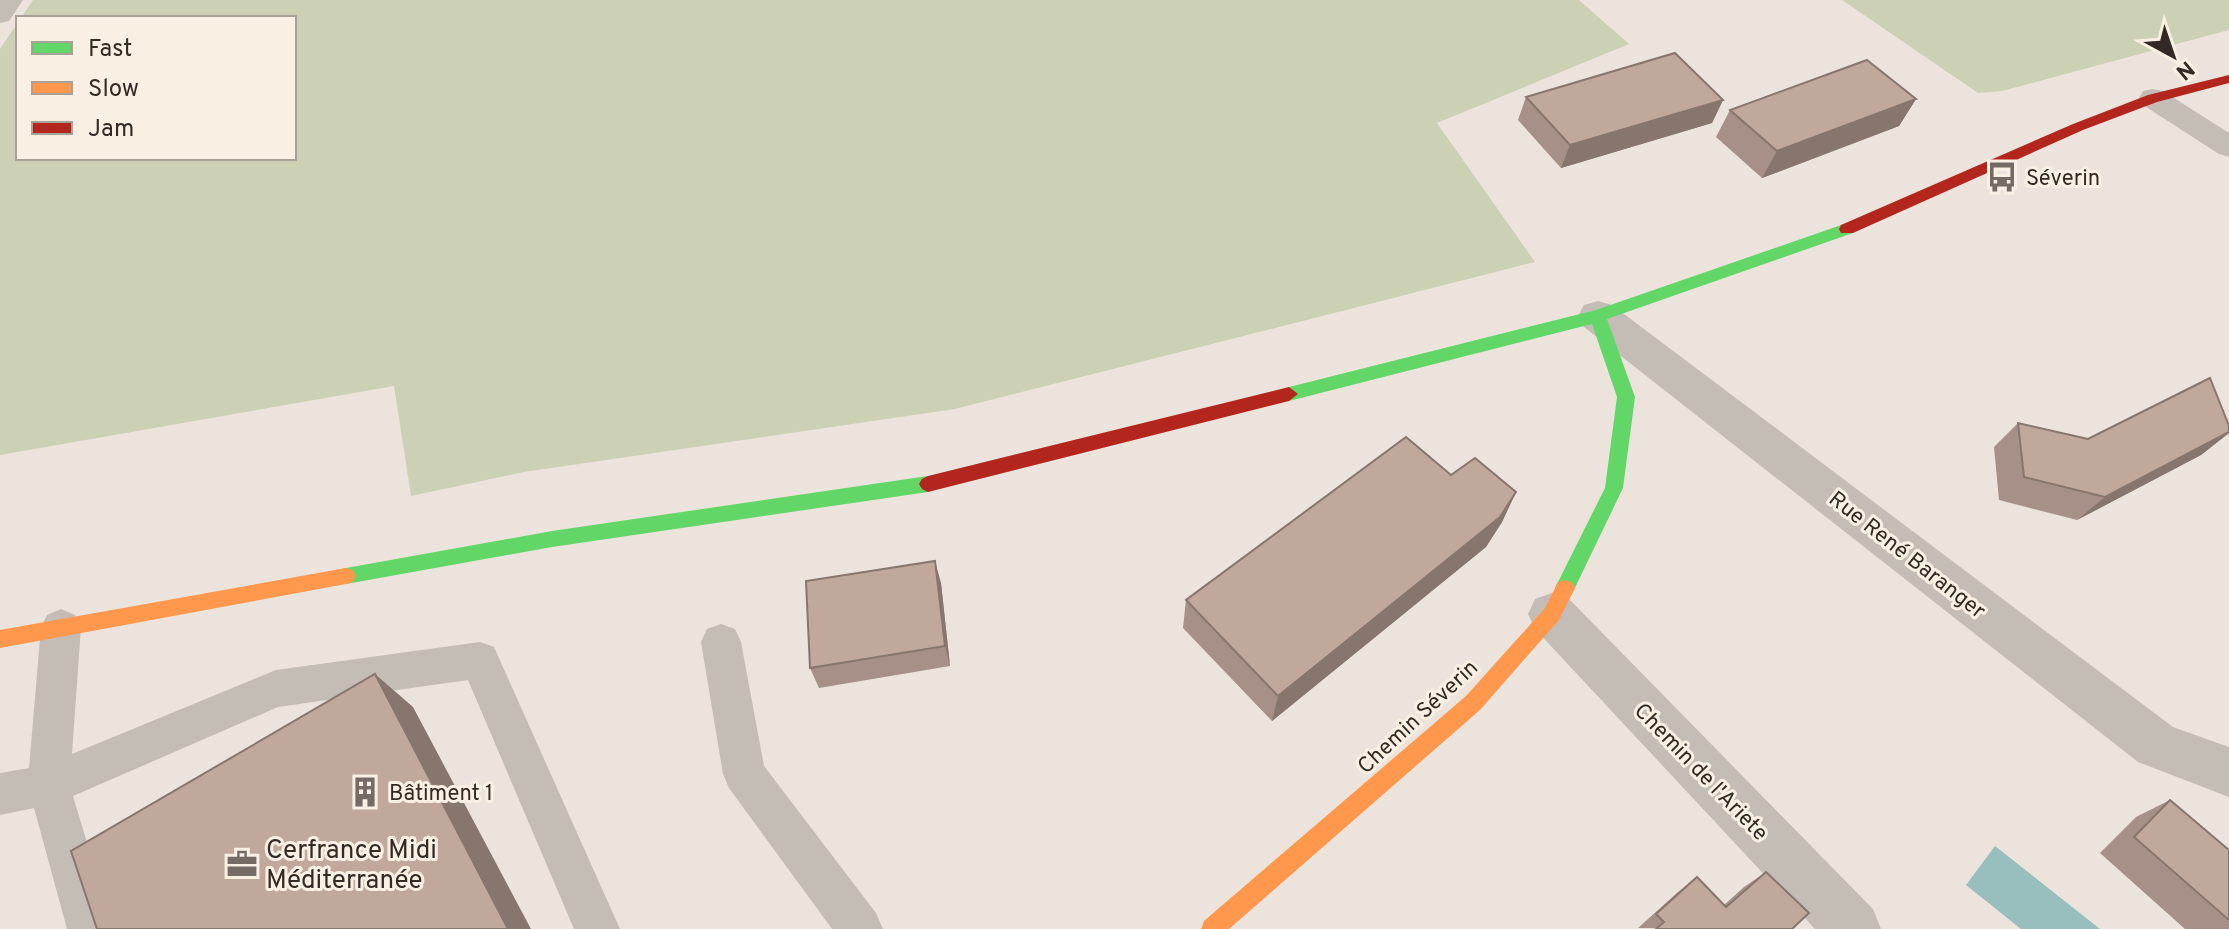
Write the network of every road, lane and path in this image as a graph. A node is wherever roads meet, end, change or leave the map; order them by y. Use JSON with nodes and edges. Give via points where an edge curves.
{"nodes":[{"id":1,"x":10,"y":0,"type":"edge"},
{"id":2,"x":0,"y":15,"type":"edge"},
{"id":3,"x":2229,"y":79,"type":"edge"},
{"id":4,"x":2153,"y":98,"type":"junction"},
{"id":5,"x":2229,"y":147,"type":"edge"},
{"id":6,"x":1598,"y":316,"type":"junction"},
{"id":7,"x":1552,"y":614,"type":"junction"},
{"id":8,"x":61,"y":627,"type":"junction"},
{"id":9,"x":0,"y":639,"type":"edge"},
{"id":10,"x":721,"y":642,"type":"dead end"},
{"id":11,"x":2229,"y":772,"type":"edge"},
{"id":12,"x":49,"y":785,"type":"junction"},
{"id":13,"x":0,"y":794,"type":"edge"},
{"id":14,"x":90,"y":929,"type":"edge"},
{"id":15,"x":597,"y":929,"type":"edge"},
{"id":16,"x":860,"y":929,"type":"edge"},
{"id":17,"x":1212,"y":929,"type":"edge"},
{"id":18,"x":1853,"y":929,"type":"edge"}],
"edges":[{"from":1,"to":2,"type":"lane"},
{"from":3,"to":4,"type":"street"},
{"from":4,"to":5,"type":"lane"},
{"from":4,"to":6,"type":"street","via":[[1822,240]]},
{"from":6,"to":7,"type":"street","name":"Chemin Séverin","via":[[1626,397],[1614,488]]},
{"from":6,"to":8,"type":"street","via":[[948,481],[552,539]]},
{"from":6,"to":11,"type":"street","name":"Rue René Baranger","via":[[2156,745]]},
{"from":7,"to":17,"type":"street","name":"Chemin Séverin","via":[[1473,703]]},
{"from":7,"to":18,"type":"street","name":"Chemin de l'Ariete"},
{"from":8,"to":9,"type":"street"},
{"from":8,"to":12,"type":"lane"},
{"from":10,"to":16,"type":"lane","via":[[744,774]]},
{"from":12,"to":13,"type":"lane"},
{"from":12,"to":14,"type":"lane"},
{"from":12,"to":15,"type":"lane","via":[[276,689],[480,660]]}]}
